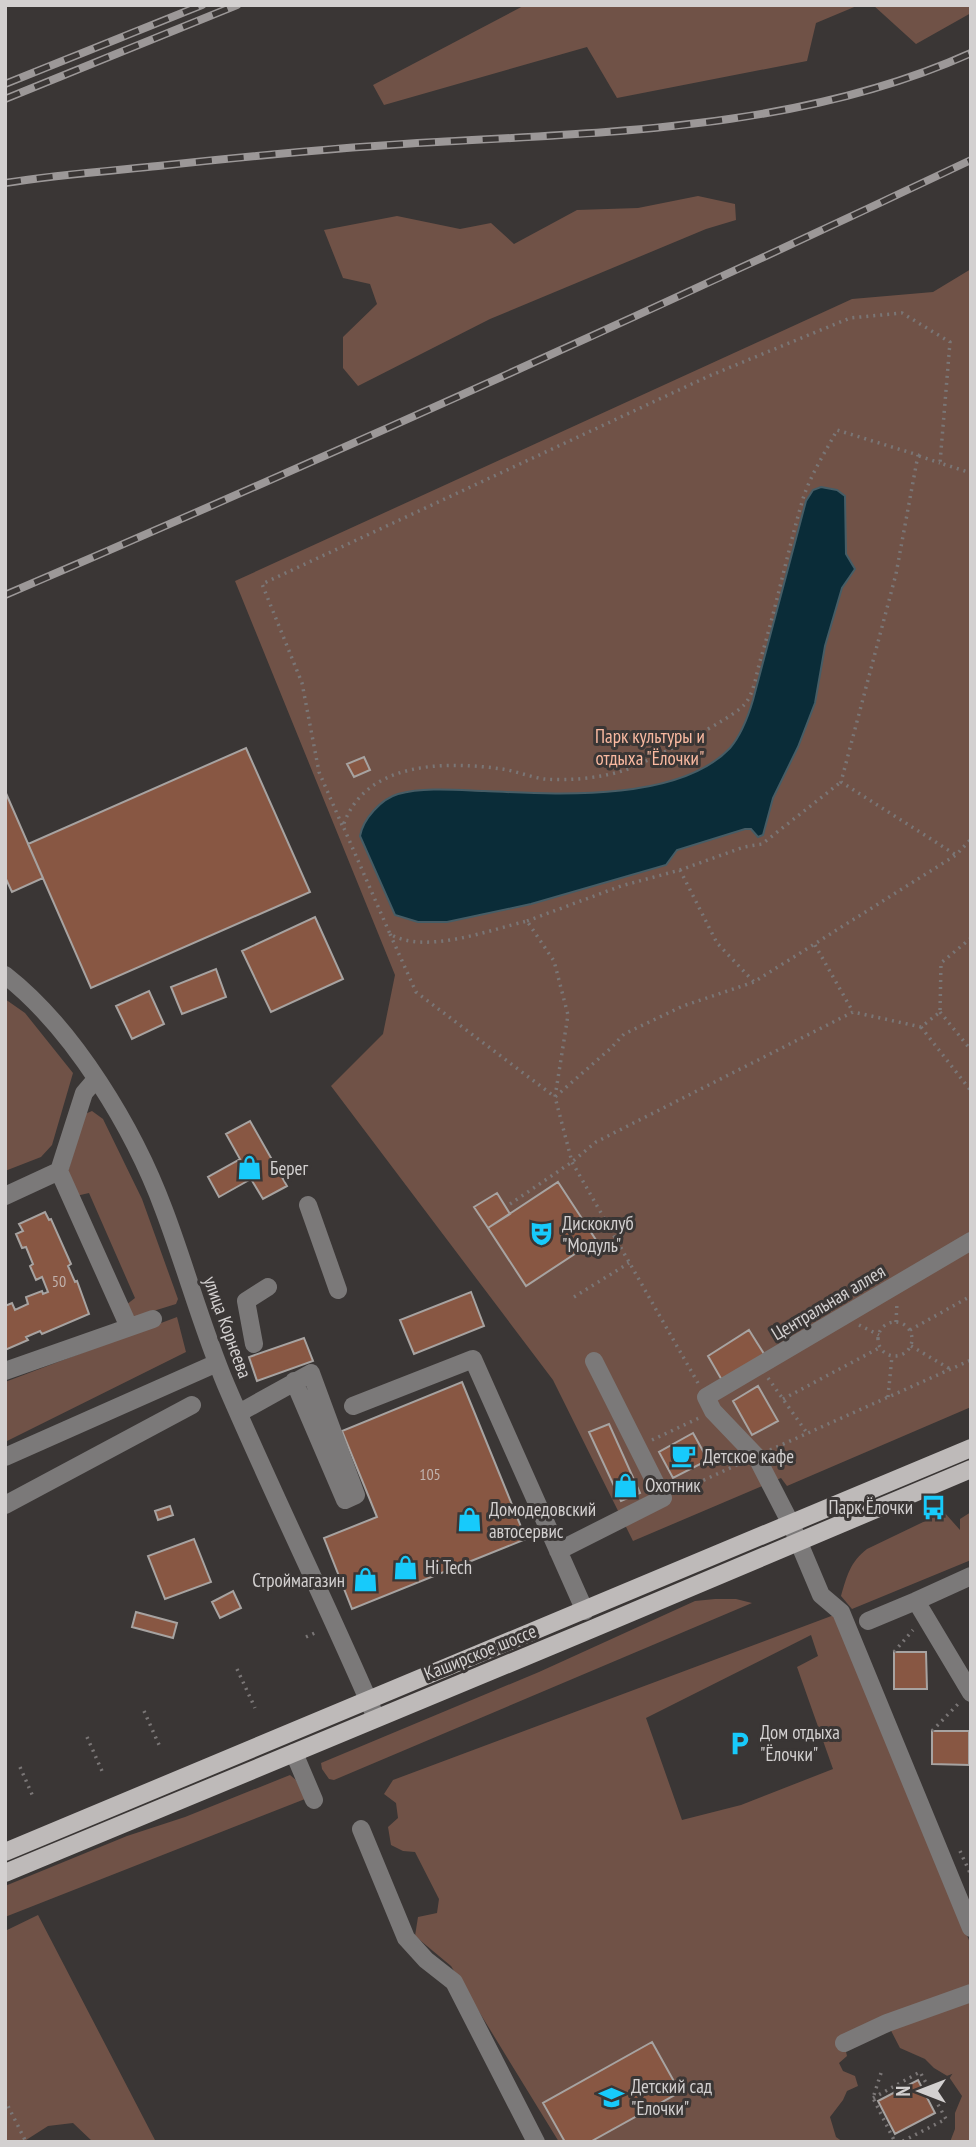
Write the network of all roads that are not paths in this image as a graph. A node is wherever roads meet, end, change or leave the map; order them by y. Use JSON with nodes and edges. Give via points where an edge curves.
{"nodes":[{"id":1,"x":5,"y":975,"type":"edge"},
{"id":2,"x":96,"y":1079,"type":"junction"},
{"id":3,"x":59,"y":1171,"type":"junction"},
{"id":4,"x":5,"y":1196,"type":"edge"},
{"id":5,"x":308,"y":1205,"type":"dead end"},
{"id":6,"x":971,"y":1241,"type":"edge"},
{"id":7,"x":268,"y":1287,"type":"dead end"},
{"id":8,"x":338,"y":1290,"type":"dead end"},
{"id":9,"x":153,"y":1319,"type":"dead end"},
{"id":10,"x":129,"y":1327,"type":"junction"},
{"id":11,"x":254,"y":1344,"type":"dead end"},
{"id":12,"x":594,"y":1361,"type":"dead end"},
{"id":13,"x":217,"y":1363,"type":"junction"},
{"id":14,"x":5,"y":1371,"type":"edge"},
{"id":15,"x":294,"y":1381,"type":"junction"},
{"id":16,"x":192,"y":1405,"type":"dead end"},
{"id":17,"x":353,"y":1405,"type":"dead end"},
{"id":18,"x":239,"y":1413,"type":"junction"},
{"id":19,"x":971,"y":1448,"type":"edge"},
{"id":20,"x":5,"y":1457,"type":"edge"},
{"id":21,"x":971,"y":1469,"type":"edge"},
{"id":22,"x":5,"y":1504,"type":"edge"},
{"id":23,"x":791,"y":1524,"type":"junction"},
{"id":24,"x":799,"y":1542,"type":"junction"},
{"id":25,"x":558,"y":1551,"type":"junction"},
{"id":26,"x":971,"y":1577,"type":"edge"},
{"id":27,"x":916,"y":1601,"type":"junction"},
{"id":28,"x":585,"y":1611,"type":"junction"},
{"id":29,"x":868,"y":1621,"type":"dead end"},
{"id":30,"x":970,"y":1692,"type":"edge"},
{"id":31,"x":369,"y":1701,"type":"junction"},
{"id":32,"x":376,"y":1718,"type":"junction"},
{"id":33,"x":294,"y":1753,"type":"junction"},
{"id":34,"x":314,"y":1800,"type":"dead end"},
{"id":35,"x":361,"y":1829,"type":"dead end"},
{"id":36,"x":5,"y":1852,"type":"edge"},
{"id":37,"x":5,"y":1873,"type":"edge"},
{"id":38,"x":971,"y":1928,"type":"edge"},
{"id":39,"x":971,"y":1993,"type":"edge"},
{"id":40,"x":844,"y":2043,"type":"dead end"},
{"id":41,"x":536,"y":2142,"type":"edge"}],
"edges":[{"from":1,"to":2,"type":"street","name":"улица Корнеева","via":[[57,1023]]},
{"from":2,"to":3,"type":"street","via":[[84,1093]]},
{"from":2,"to":13,"type":"street","name":"улица Корнеева","via":[[157,1192]]},
{"from":3,"to":4,"type":"street"},
{"from":3,"to":10,"type":"street"},
{"from":5,"to":8,"type":"street"},
{"from":6,"to":23,"type":"street","name":"Центральная аллея","via":[[760,1367],[710,1404],[755,1456]]},
{"from":7,"to":11,"type":"street","via":[[246,1301]]},
{"from":9,"to":10,"type":"street"},
{"from":10,"to":14,"type":"street"},
{"from":12,"to":25,"type":"street","via":[[663,1498]]},
{"from":13,"to":18,"type":"street","name":"улица Корнеева"},
{"from":13,"to":20,"type":"street"},
{"from":15,"to":15,"type":"street","via":[[311,1373],[356,1495],[345,1500]]},
{"from":15,"to":18,"type":"street"},
{"from":16,"to":22,"type":"street"},
{"from":17,"to":25,"type":"street","via":[[473,1359]]},
{"from":18,"to":31,"type":"street","name":"улица Корнеева"},
{"from":19,"to":23,"type":"main road","name":"Каширское шоссе"},
{"from":21,"to":24,"type":"main road","name":"Каширское шоссе"},
{"from":23,"to":24,"type":"street"},
{"from":23,"to":28,"type":"main road","name":"Каширское шоссе"},
{"from":24,"to":32,"type":"main road","name":"Каширское шоссе"},
{"from":24,"to":38,"type":"street","via":[[821,1595],[841,1612]]},
{"from":25,"to":28,"type":"street"},
{"from":26,"to":27,"type":"street"},
{"from":27,"to":29,"type":"street"},
{"from":27,"to":30,"type":"street"},
{"from":28,"to":31,"type":"main road","name":"Каширское шоссе"},
{"from":31,"to":32,"type":"street","name":"улица Корнеева"},
{"from":31,"to":36,"type":"main road","name":"Каширское шоссе"},
{"from":32,"to":33,"type":"main road","name":"Каширское шоссе"},
{"from":33,"to":34,"type":"street"},
{"from":33,"to":37,"type":"main road","name":"Каширское шоссе"},
{"from":35,"to":41,"type":"street","via":[[406,1938],[454,1982]]},
{"from":39,"to":40,"type":"street"}]}
